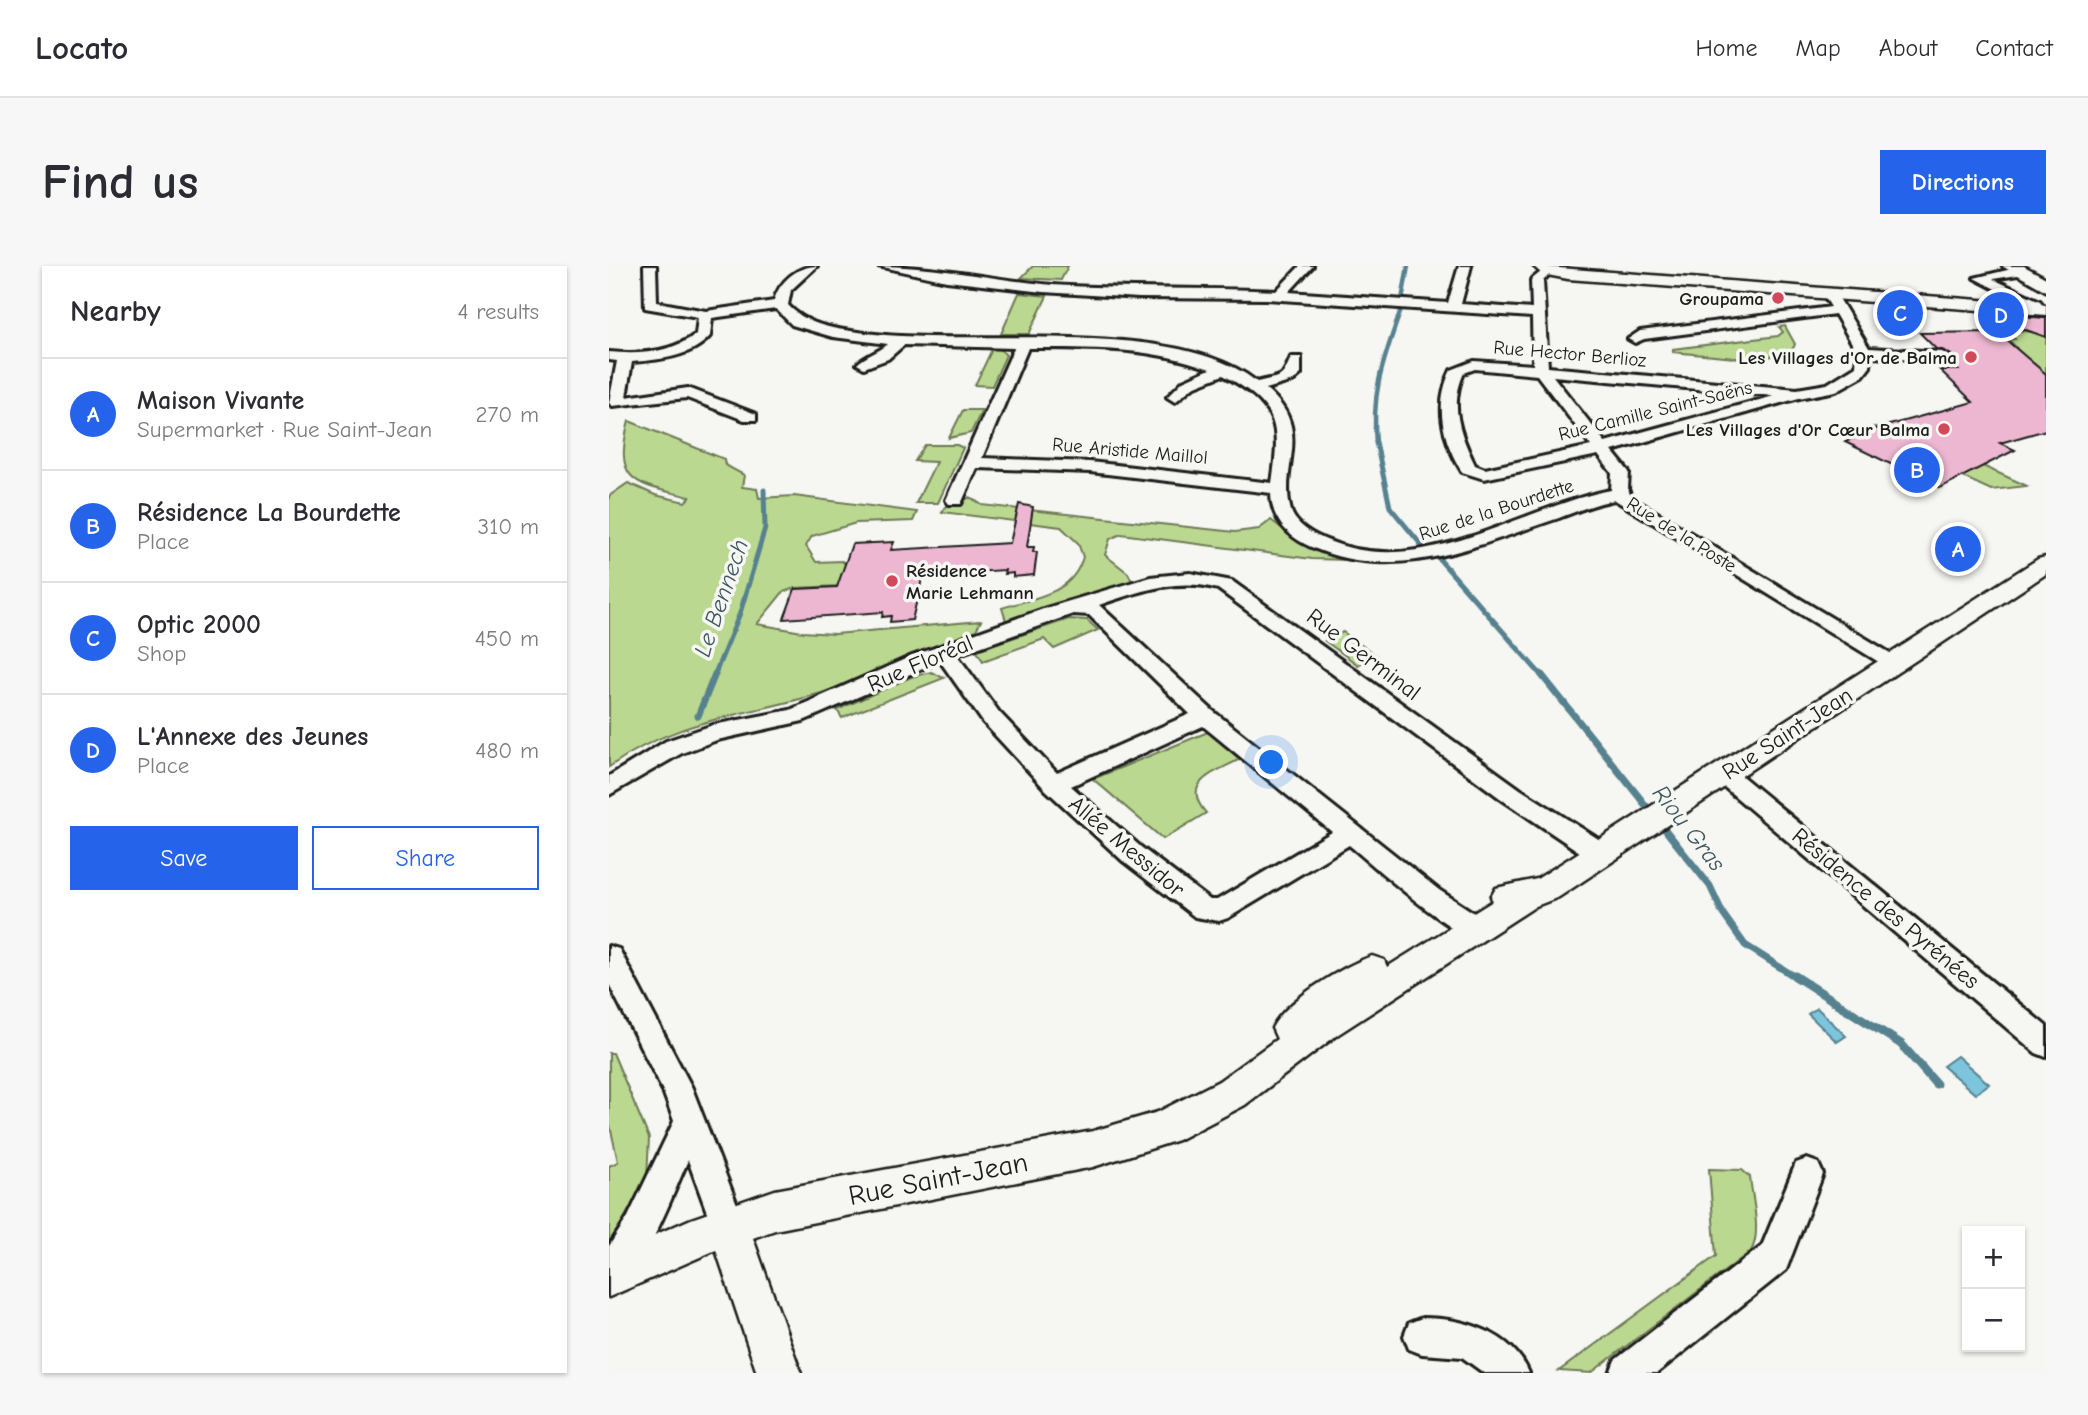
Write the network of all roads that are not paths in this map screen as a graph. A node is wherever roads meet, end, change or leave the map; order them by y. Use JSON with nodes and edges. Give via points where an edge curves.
{"nodes":[{"id":1,"x":650,"y":266,"type":"edge"},
{"id":2,"x":811,"y":266,"type":"edge"},
{"id":3,"x":884,"y":266,"type":"edge"},
{"id":4,"x":1307,"y":266,"type":"edge"},
{"id":5,"x":1465,"y":266,"type":"edge"},
{"id":6,"x":826,"y":267,"type":"edge"},
{"id":7,"x":1544,"y":268,"type":"edge"},
{"id":8,"x":2016,"y":268,"type":"edge"},
{"id":9,"x":798,"y":278,"type":"junction"},
{"id":10,"x":2046,"y":285,"type":"edge"},
{"id":11,"x":1281,"y":293,"type":"junction"},
{"id":12,"x":1829,"y":293,"type":"junction"},
{"id":13,"x":780,"y":304,"type":"junction"},
{"id":14,"x":1454,"y":307,"type":"junction"},
{"id":15,"x":1838,"y":310,"type":"junction"},
{"id":16,"x":2043,"y":310,"type":"edge"},
{"id":17,"x":1538,"y":313,"type":"junction"},
{"id":18,"x":705,"y":315,"type":"junction"},
{"id":19,"x":899,"y":342,"type":"junction"},
{"id":20,"x":1023,"y":343,"type":"junction"},
{"id":21,"x":1658,"y":348,"type":"dead end"},
{"id":22,"x":1864,"y":352,"type":"junction"},
{"id":23,"x":1942,"y":356,"type":"dead end"},
{"id":24,"x":617,"y":357,"type":"edge"},
{"id":25,"x":1296,"y":360,"type":"dead end"},
{"id":26,"x":864,"y":365,"type":"dead end"},
{"id":27,"x":1224,"y":369,"type":"junction"},
{"id":28,"x":1541,"y":370,"type":"junction"},
{"id":29,"x":1255,"y":388,"type":"junction"},
{"id":30,"x":1753,"y":388,"type":"junction"},
{"id":31,"x":1797,"y":394,"type":"junction"},
{"id":32,"x":1175,"y":397,"type":"dead end"},
{"id":33,"x":1768,"y":403,"type":"junction"},
{"id":34,"x":750,"y":417,"type":"dead end"},
{"id":35,"x":1601,"y":447,"type":"junction"},
{"id":36,"x":973,"y":463,"type":"junction"},
{"id":37,"x":1479,"y":473,"type":"joint"},
{"id":38,"x":1282,"y":489,"type":"junction"},
{"id":39,"x":1620,"y":494,"type":"junction"},
{"id":40,"x":955,"y":500,"type":"dead end"},
{"id":41,"x":2046,"y":564,"type":"edge"},
{"id":42,"x":1073,"y":608,"type":"junction"},
{"id":43,"x":944,"y":652,"type":"junction"},
{"id":44,"x":1894,"y":662,"type":"junction"},
{"id":45,"x":1205,"y":716,"type":"junction"},
{"id":46,"x":1724,"y":774,"type":"junction"},
{"id":47,"x":1054,"y":783,"type":"junction"},
{"id":48,"x":609,"y":788,"type":"edge"},
{"id":49,"x":1349,"y":833,"type":"junction"},
{"id":50,"x":1602,"y":854,"type":"junction"},
{"id":51,"x":1467,"y":922,"type":"junction"},
{"id":52,"x":609,"y":957,"type":"edge"},
{"id":53,"x":2046,"y":1044,"type":"edge"},
{"id":54,"x":690,"y":1120,"type":"junction"},
{"id":55,"x":1807,"y":1174,"type":"dead end"},
{"id":56,"x":728,"y":1225,"type":"junction"},
{"id":57,"x":609,"y":1276,"type":"edge"},
{"id":58,"x":1422,"y":1336,"type":"dead end"},
{"id":59,"x":779,"y":1373,"type":"edge"},
{"id":60,"x":1511,"y":1373,"type":"edge"},
{"id":61,"x":1628,"y":1373,"type":"edge"}],
"edges":[{"from":1,"to":18,"type":"street","via":[[650,306]]},
{"from":2,"to":9,"type":"street"},
{"from":3,"to":11,"type":"street","via":[[1139,294]]},
{"from":4,"to":11,"type":"street"},
{"from":5,"to":14,"type":"street"},
{"from":6,"to":9,"type":"street"},
{"from":7,"to":12,"type":"street"},
{"from":7,"to":17,"type":"street","via":[[1537,277]]},
{"from":8,"to":10,"type":"main road"},
{"from":8,"to":16,"type":"street","via":[[1980,278]]},
{"from":9,"to":13,"type":"street","via":[[782,293]]},
{"from":11,"to":14,"type":"street"},
{"from":12,"to":15,"type":"street"},
{"from":12,"to":16,"type":"street"},
{"from":13,"to":18,"type":"street"},
{"from":13,"to":19,"type":"street","name":"Rue de la Bourdette","via":[[793,321],[813,328]]},
{"from":14,"to":17,"type":"street"},
{"from":15,"to":21,"type":"street","via":[[1635,339]]},
{"from":15,"to":22,"type":"street"},
{"from":17,"to":28,"type":"street"},
{"from":18,"to":24,"type":"street","via":[[703,336],[695,343]]},
{"from":19,"to":20,"type":"street","name":"Rue de la Bourdette"},
{"from":19,"to":26,"type":"street"},
{"from":20,"to":27,"type":"street","name":"Rue de la Bourdette","via":[[1149,348]]},
{"from":20,"to":36,"type":"street"},
{"from":22,"to":23,"type":"street"},
{"from":22,"to":31,"type":"street","name":"Rue Camille Saint-Saëns","via":[[1863,367],[1851,379]]},
{"from":24,"to":34,"type":"street","via":[[617,404],[688,393]]},
{"from":25,"to":29,"type":"street","via":[[1296,371],[1288,378]]},
{"from":27,"to":29,"type":"street","name":"Rue de la Bourdette"},
{"from":27,"to":32,"type":"street","via":[[1188,384]]},
{"from":28,"to":30,"type":"street","name":"Rue Hector Berlioz"},
{"from":28,"to":35,"type":"street","name":"Rue de la Poste"},
{"from":28,"to":37,"type":"street","name":"Rue Hector Berlioz","via":[[1489,364],[1458,370],[1447,418],[1468,468]]},
{"from":29,"to":38,"type":"street","name":"Rue de la Bourdette","via":[[1269,401],[1283,426]]},
{"from":30,"to":31,"type":"street","name":"Rue Hector Berlioz"},
{"from":30,"to":33,"type":"street","via":[[1767,397]]},
{"from":31,"to":33,"type":"street","name":"Rue Camille Saint-Saëns"},
{"from":33,"to":35,"type":"street","name":"Rue Camille Saint-Saëns"},
{"from":35,"to":37,"type":"street","name":"Rue Camille Saint-Saëns"},
{"from":35,"to":39,"type":"street","name":"Rue de la Poste","via":[[1621,472]]},
{"from":36,"to":38,"type":"street","name":"Rue Aristide Maillol","via":[[1160,471]]},
{"from":36,"to":40,"type":"street"},
{"from":38,"to":39,"type":"street","name":"Rue de la Bourdette","via":[[1279,503],[1284,514],[1316,543],[1361,555],[1405,557],[1436,553]]},
{"from":39,"to":44,"type":"street","name":"Rue de la Poste","via":[[1646,515]]},
{"from":41,"to":44,"type":"street","name":"Rue Saint-Jean"},
{"from":42,"to":43,"type":"street","name":"Rue Floréal"},
{"from":42,"to":45,"type":"street","via":[[1095,610]]},
{"from":42,"to":50,"type":"street","name":"Rue Germinal","via":[[1174,578],[1202,578],[1225,585],[1512,795]]},
{"from":43,"to":47,"type":"street","name":"Allée Messidor","via":[[991,717]]},
{"from":43,"to":48,"type":"street","name":"Rue Floréal","via":[[795,716],[713,733],[674,747]]},
{"from":44,"to":46,"type":"street","name":"Rue Saint-Jean"},
{"from":45,"to":47,"type":"street"},
{"from":45,"to":49,"type":"street"},
{"from":46,"to":50,"type":"street","name":"Rue Saint-Jean"},
{"from":46,"to":53,"type":"street","name":"Résidence des Pyrénées"},
{"from":47,"to":49,"type":"street","name":"Allée Messidor","via":[[1133,855],[1204,910],[1219,911],[1235,903]]},
{"from":49,"to":51,"type":"street"},
{"from":50,"to":51,"type":"street","name":"Rue Saint-Jean","via":[[1548,888],[1525,897],[1500,898]]},
{"from":51,"to":56,"type":"street","name":"Rue Saint-Jean","via":[[1207,1109],[1142,1136],[796,1205]]},
{"from":52,"to":54,"type":"street"},
{"from":54,"to":56,"type":"street"},
{"from":54,"to":57,"type":"street","via":[[640,1229]]},
{"from":55,"to":61,"type":"street","via":[[1774,1258]]},
{"from":56,"to":57,"type":"street","name":"Rue Saint-Jean"},
{"from":56,"to":59,"type":"street"},
{"from":58,"to":60,"type":"street","via":[[1455,1335],[1484,1347]]}]}
